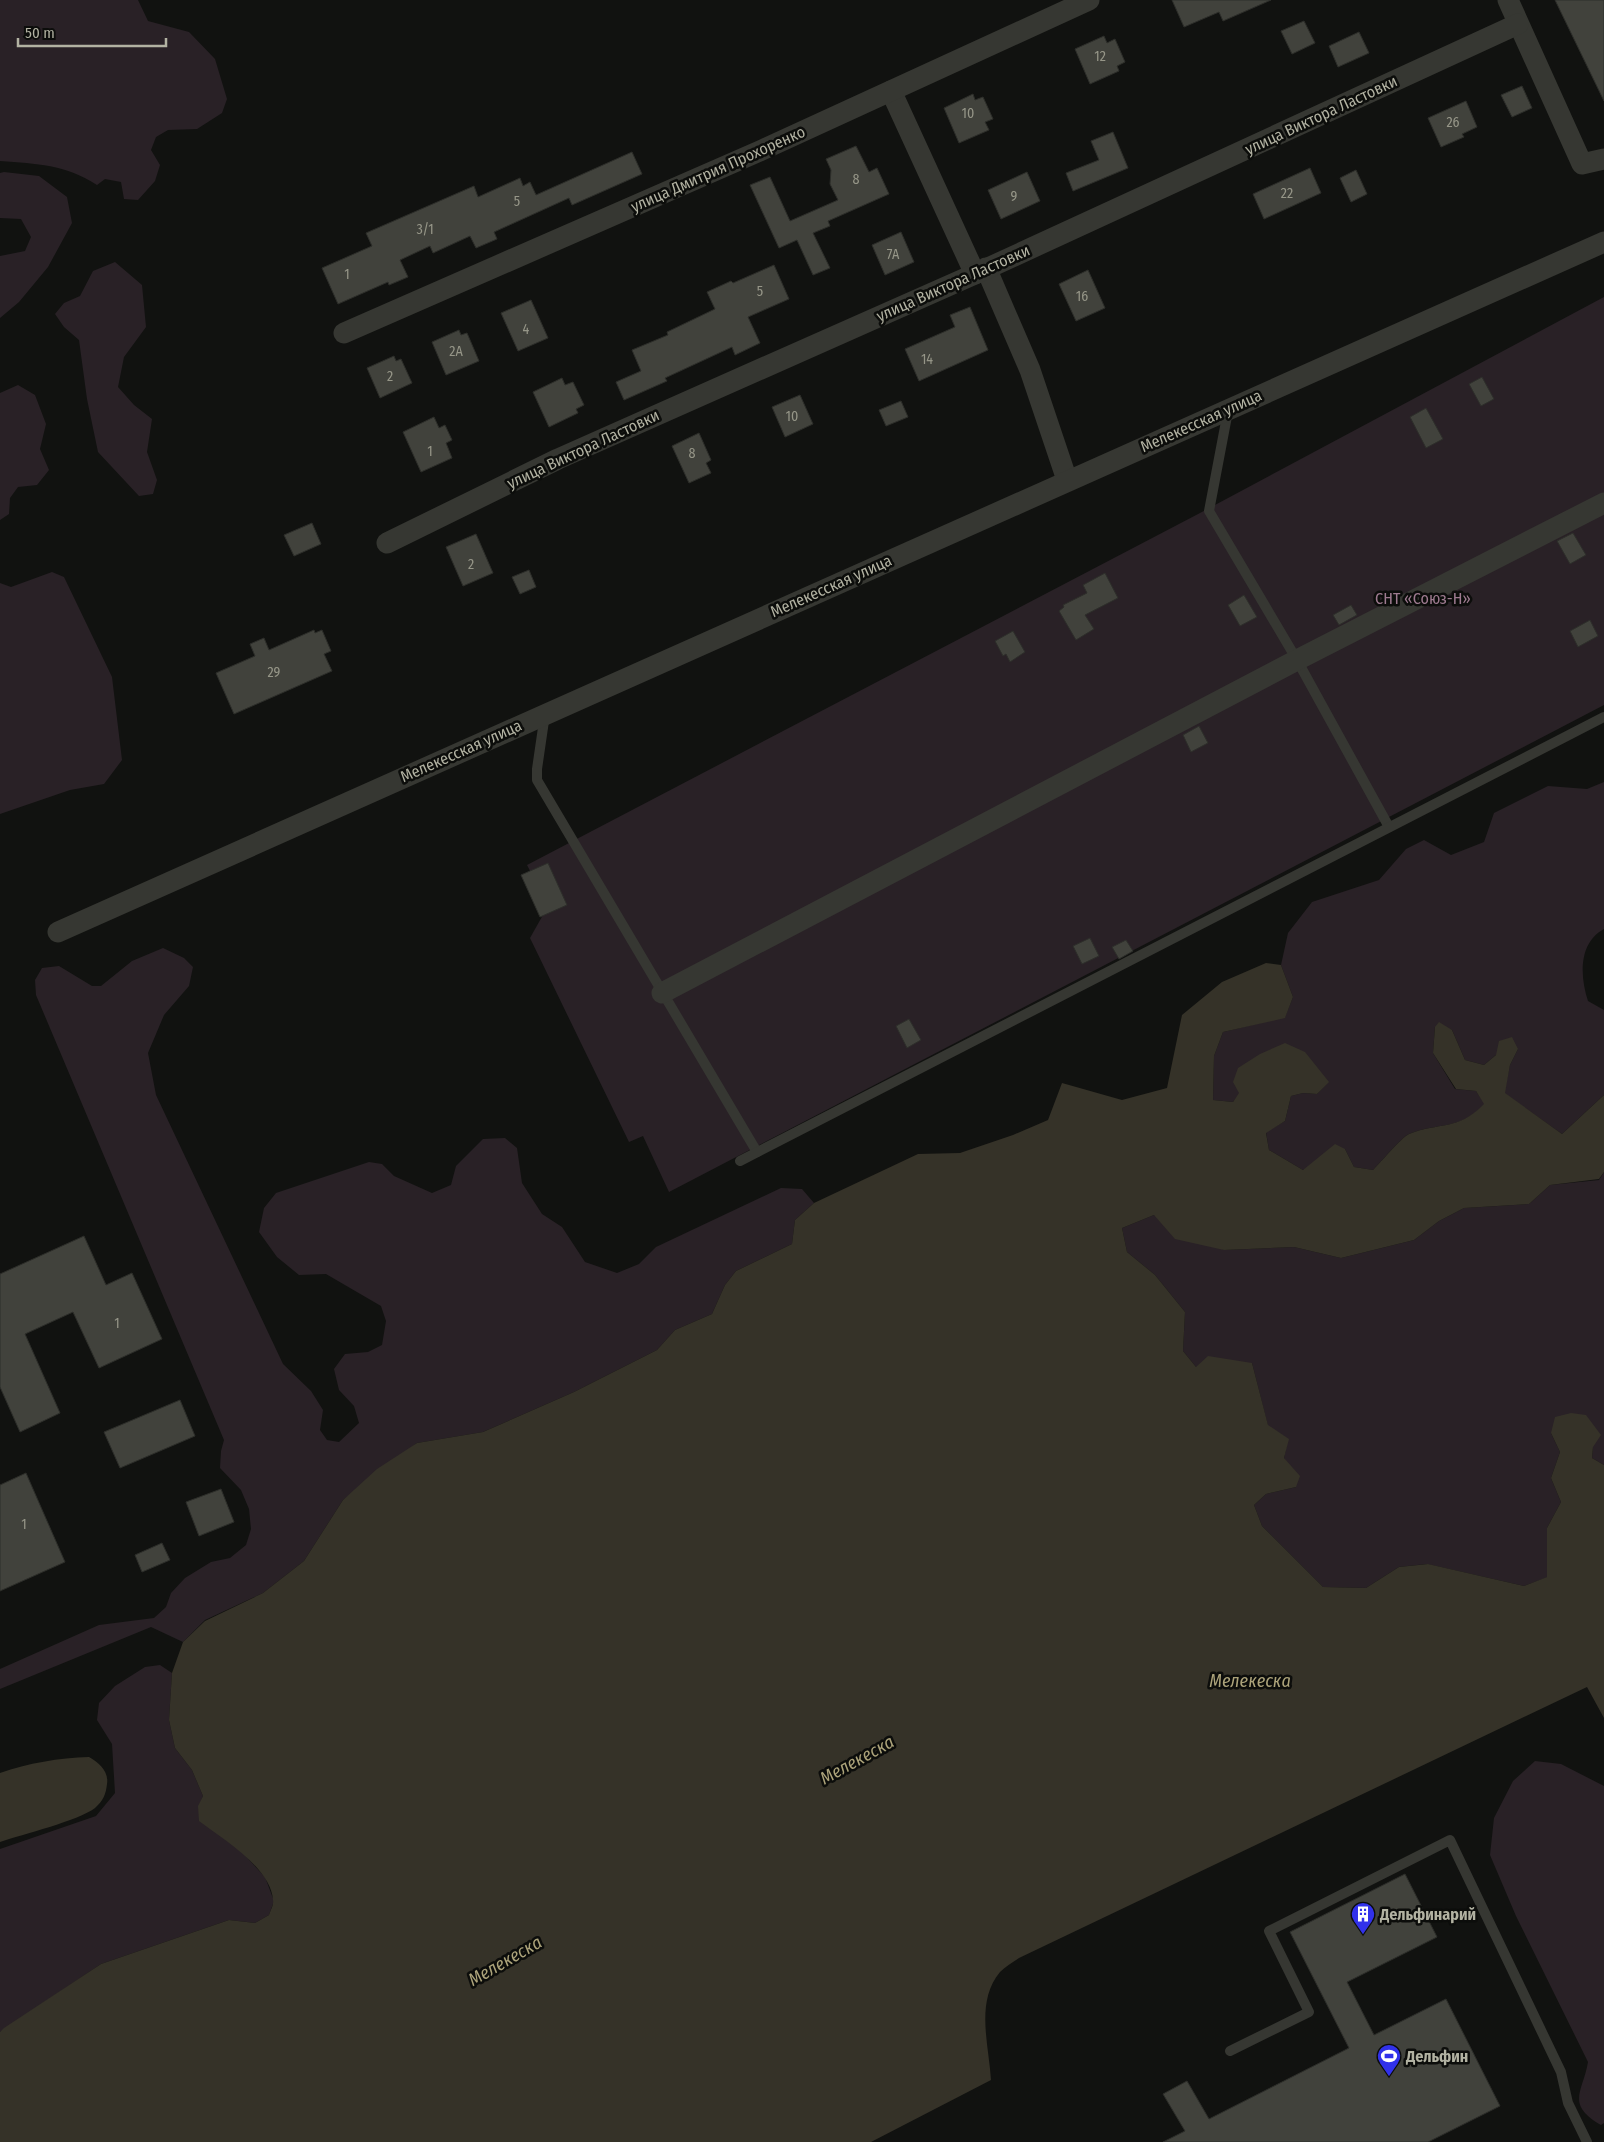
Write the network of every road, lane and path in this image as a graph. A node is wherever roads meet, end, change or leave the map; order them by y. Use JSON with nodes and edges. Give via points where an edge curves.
{"nodes":[{"id":1,"x":1089,"y":0,"type":"edge"},
{"id":2,"x":1508,"y":0,"type":"edge"},
{"id":3,"x":1518,"y":24,"type":"junction"},
{"id":4,"x":891,"y":91,"type":"junction"},
{"id":5,"x":1604,"y":158,"type":"edge"},
{"id":6,"x":1604,"y":242,"type":"edge"},
{"id":7,"x":981,"y":271,"type":"junction"},
{"id":8,"x":344,"y":333,"type":"dead end"},
{"id":9,"x":1229,"y":408,"type":"junction"},
{"id":10,"x":1067,"y":480,"type":"junction"},
{"id":11,"x":1604,"y":503,"type":"edge"},
{"id":12,"x":387,"y":543,"type":"dead end"},
{"id":13,"x":1297,"y":660,"type":"junction"},
{"id":14,"x":544,"y":714,"type":"junction"},
{"id":15,"x":1604,"y":717,"type":"edge"},
{"id":16,"x":1389,"y":827,"type":"junction"},
{"id":17,"x":58,"y":932,"type":"dead end"},
{"id":18,"x":662,"y":993,"type":"junction"},
{"id":19,"x":757,"y":1152,"type":"junction"},
{"id":20,"x":740,"y":1161,"type":"dead end"},
{"id":21,"x":1230,"y":2051,"type":"dead end"},
{"id":22,"x":1587,"y":2142,"type":"edge"}],
"edges":[{"from":1,"to":4,"type":"street","name":"улица Дмитрия Прохоренко"},
{"from":2,"to":3,"type":"street"},
{"from":3,"to":5,"type":"street","via":[[1582,164]]},
{"from":3,"to":7,"type":"street","name":"улица Виктора Ластовки"},
{"from":4,"to":7,"type":"street"},
{"from":4,"to":8,"type":"street","name":"улица Дмитрия Прохоренко"},
{"from":6,"to":9,"type":"street","name":"Мелекесская улица"},
{"from":7,"to":10,"type":"street","via":[[1030,370]]},
{"from":7,"to":12,"type":"street","name":"улица Виктора Ластовки","via":[[558,458]]},
{"from":9,"to":10,"type":"street","name":"Мелекесская улица"},
{"from":9,"to":13,"type":"lane","via":[[1208,511]]},
{"from":10,"to":14,"type":"street","name":"Мелекесская улица"},
{"from":11,"to":13,"type":"street"},
{"from":13,"to":16,"type":"lane"},
{"from":13,"to":18,"type":"street"},
{"from":14,"to":17,"type":"street","name":"Мелекесская улица"},
{"from":14,"to":18,"type":"lane","via":[[537,780]]},
{"from":15,"to":16,"type":"lane"},
{"from":16,"to":19,"type":"lane"},
{"from":18,"to":19,"type":"lane"},
{"from":19,"to":20,"type":"lane"},
{"from":21,"to":22,"type":"lane","via":[[1309,2012],[1269,1931],[1450,1840],[1561,2072],[1568,2103]]}]}
